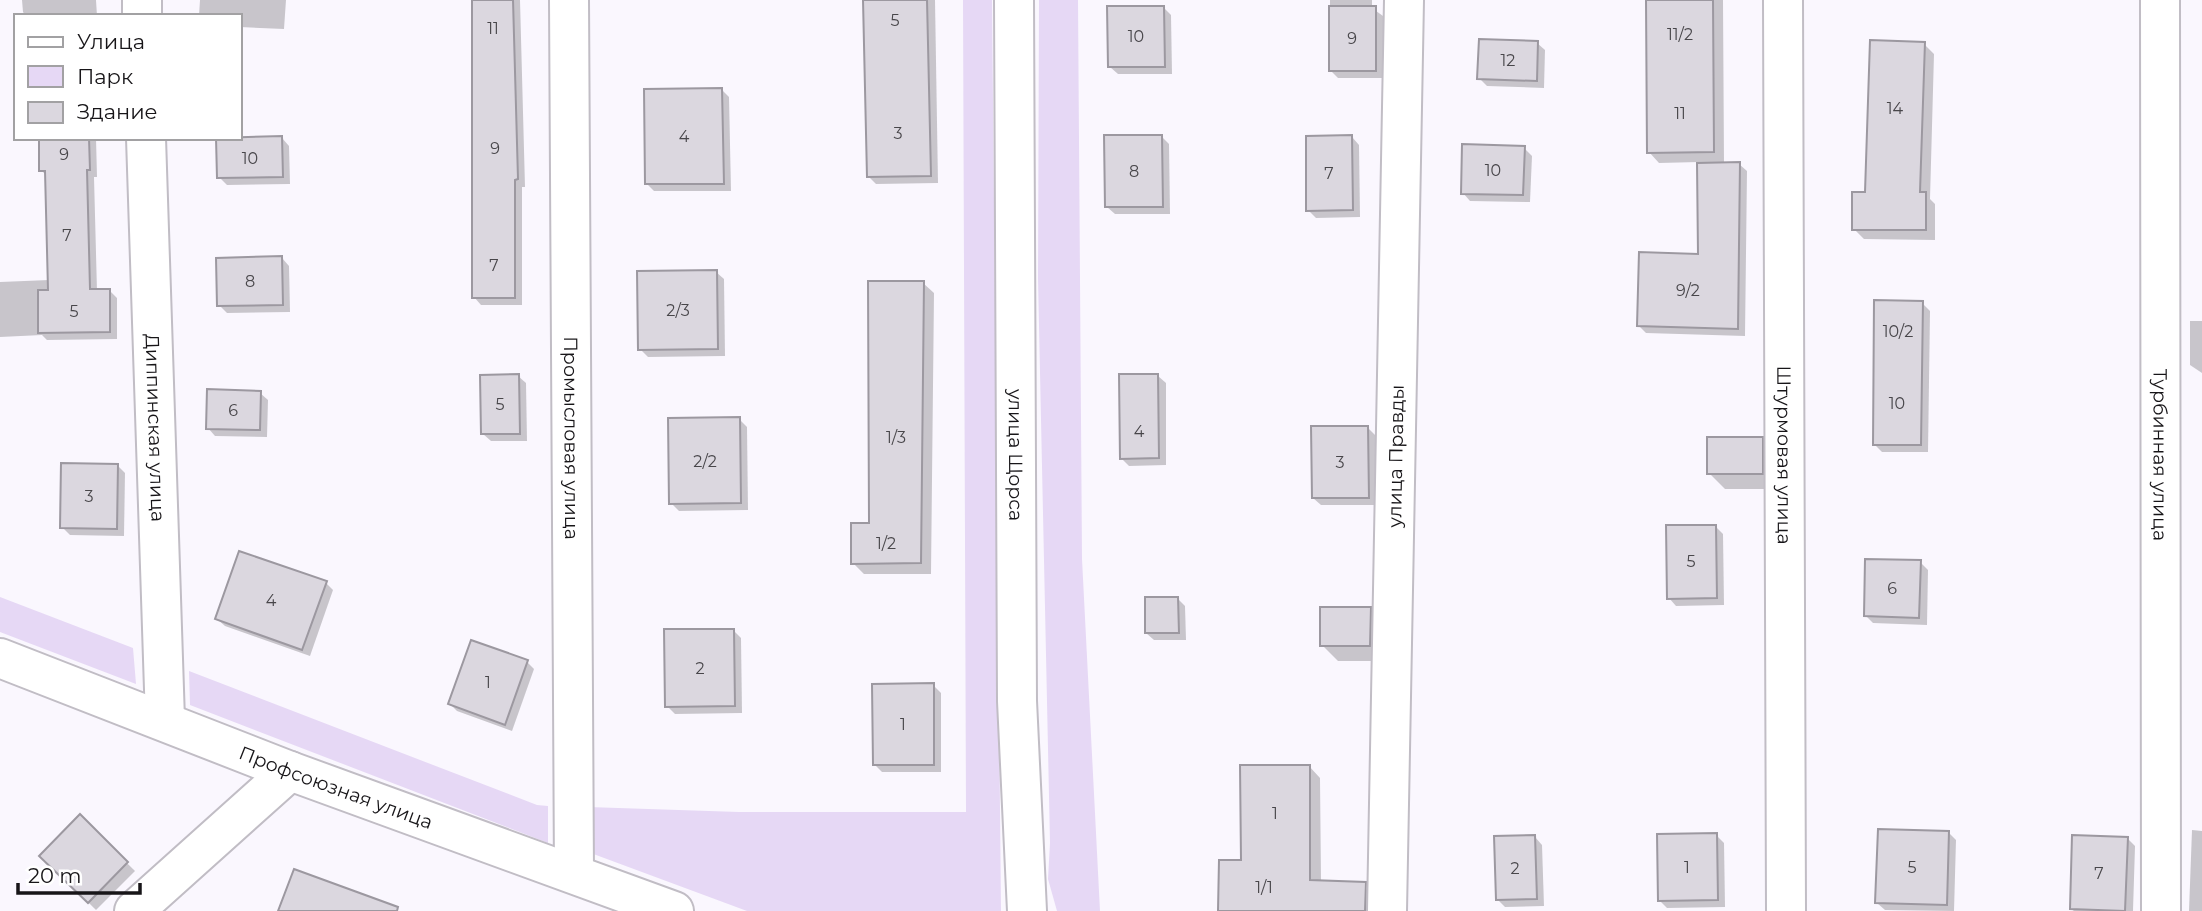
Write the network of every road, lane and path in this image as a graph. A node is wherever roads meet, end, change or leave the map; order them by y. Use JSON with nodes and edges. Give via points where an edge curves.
{"nodes":[{"id":1,"x":569,"y":0,"type":"edge"},
{"id":2,"x":1014,"y":0,"type":"edge"},
{"id":3,"x":1404,"y":0,"type":"edge"},
{"id":4,"x":1783,"y":0,"type":"edge"},
{"id":5,"x":2160,"y":0,"type":"edge"},
{"id":6,"x":146,"y":140,"type":"edge"},
{"id":7,"x":0,"y":658,"type":"edge"},
{"id":8,"x":165,"y":720,"type":"junction"},
{"id":9,"x":290,"y":771,"type":"junction"},
{"id":10,"x":574,"y":873,"type":"junction"},
{"id":11,"x":134,"y":911,"type":"edge"},
{"id":12,"x":674,"y":911,"type":"edge"},
{"id":13,"x":1027,"y":911,"type":"edge"},
{"id":14,"x":1387,"y":911,"type":"edge"},
{"id":15,"x":1786,"y":911,"type":"edge"},
{"id":16,"x":2161,"y":911,"type":"edge"}],
"edges":[{"from":1,"to":10,"type":"street","name":"Промысловая улица"},
{"from":2,"to":13,"type":"street","name":"улица Щорса","via":[[1017,701]]},
{"from":3,"to":14,"type":"street","name":"улица Правды"},
{"from":4,"to":15,"type":"street","name":"Штурмовая улица"},
{"from":5,"to":16,"type":"street","name":"Турбинная улица"},
{"from":6,"to":8,"type":"street","name":"Диппинская улица"},
{"from":7,"to":8,"type":"street","name":"Профсоюзная улица"},
{"from":8,"to":9,"type":"street","name":"Профсоюзная улица"},
{"from":9,"to":10,"type":"street","name":"Профсоюзная улица"},
{"from":9,"to":11,"type":"street"},
{"from":10,"to":12,"type":"street","name":"Профсоюзная улица"}]}
